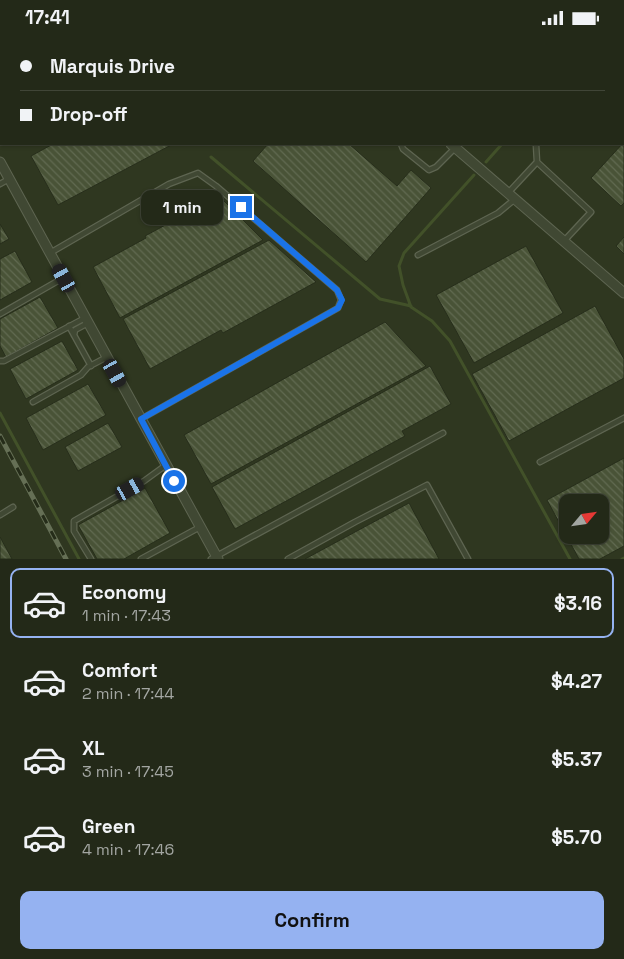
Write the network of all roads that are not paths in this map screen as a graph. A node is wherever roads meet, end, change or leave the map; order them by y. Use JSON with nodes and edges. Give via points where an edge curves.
{"nodes":[{"id":1,"x":401,"y":145,"type":"edge"},
{"id":2,"x":455,"y":145,"type":"edge"},
{"id":3,"x":536,"y":145,"type":"edge"},
{"id":4,"x":0,"y":162,"type":"edge"},
{"id":5,"x":537,"y":162,"type":"junction"},
{"id":6,"x":9,"y":179,"type":"junction"},
{"id":7,"x":0,"y":184,"type":"edge"},
{"id":8,"x":508,"y":193,"type":"junction"},
{"id":9,"x":516,"y":199,"type":"junction"},
{"id":10,"x":564,"y":241,"type":"junction"},
{"id":11,"x":50,"y":253,"type":"junction"},
{"id":12,"x":418,"y":255,"type":"dead end"},
{"id":13,"x":64,"y":278,"type":"junction"},
{"id":14,"x":624,"y":293,"type":"edge"},
{"id":15,"x":0,"y":314,"type":"edge"},
{"id":16,"x":87,"y":320,"type":"junction"},
{"id":17,"x":69,"y":326,"type":"junction"},
{"id":18,"x":74,"y":335,"type":"junction"},
{"id":19,"x":107,"y":357,"type":"junction"},
{"id":20,"x":0,"y":361,"type":"edge"},
{"id":21,"x":91,"y":366,"type":"junction"},
{"id":22,"x":33,"y":402,"type":"dead end"},
{"id":23,"x":624,"y":418,"type":"edge"},
{"id":24,"x":141,"y":419,"type":"junction"},
{"id":25,"x":443,"y":433,"type":"dead end"},
{"id":26,"x":540,"y":463,"type":"dead end"},
{"id":27,"x":166,"y":465,"type":"junction"},
{"id":28,"x":13,"y":507,"type":"dead end"},
{"id":29,"x":0,"y":515,"type":"edge"},
{"id":30,"x":200,"y":527,"type":"junction"},
{"id":31,"x":215,"y":558,"type":"edge"},
{"id":32,"x":91,"y":559,"type":"edge"},
{"id":33,"x":141,"y":559,"type":"edge"},
{"id":34,"x":288,"y":559,"type":"edge"},
{"id":35,"x":468,"y":559,"type":"edge"}],
"edges":[{"from":1,"to":2,"type":"lane","via":[[429,170],[436,167]]},
{"from":2,"to":8,"type":"street"},
{"from":3,"to":5,"type":"lane"},
{"from":4,"to":6,"type":"street"},
{"from":5,"to":8,"type":"lane"},
{"from":5,"to":10,"type":"lane","via":[[590,212]]},
{"from":6,"to":7,"type":"lane"},
{"from":6,"to":11,"type":"street"},
{"from":8,"to":9,"type":"street"},
{"from":9,"to":10,"type":"street"},
{"from":9,"to":12,"type":"lane","via":[[498,213]]},
{"from":10,"to":14,"type":"street"},
{"from":11,"to":13,"type":"street"},
{"from":11,"to":24,"type":"lane","via":[[170,184],[198,173],[337,290],[342,300],[338,308]]},
{"from":13,"to":15,"type":"lane"},
{"from":13,"to":16,"type":"street"},
{"from":16,"to":17,"type":"lane"},
{"from":16,"to":18,"type":"lane","via":[[75,330]]},
{"from":16,"to":19,"type":"street"},
{"from":17,"to":18,"type":"lane"},
{"from":17,"to":20,"type":"lane"},
{"from":18,"to":21,"type":"lane"},
{"from":19,"to":21,"type":"lane"},
{"from":19,"to":24,"type":"street"},
{"from":21,"to":22,"type":"lane"},
{"from":23,"to":26,"type":"lane"},
{"from":24,"to":27,"type":"street"},
{"from":25,"to":31,"type":"lane"},
{"from":27,"to":30,"type":"street"},
{"from":27,"to":32,"type":"lane","via":[[74,521],[74,531]]},
{"from":28,"to":29,"type":"lane"},
{"from":30,"to":31,"type":"street"},
{"from":30,"to":33,"type":"lane"},
{"from":34,"to":35,"type":"lane","via":[[427,485]]}]}
